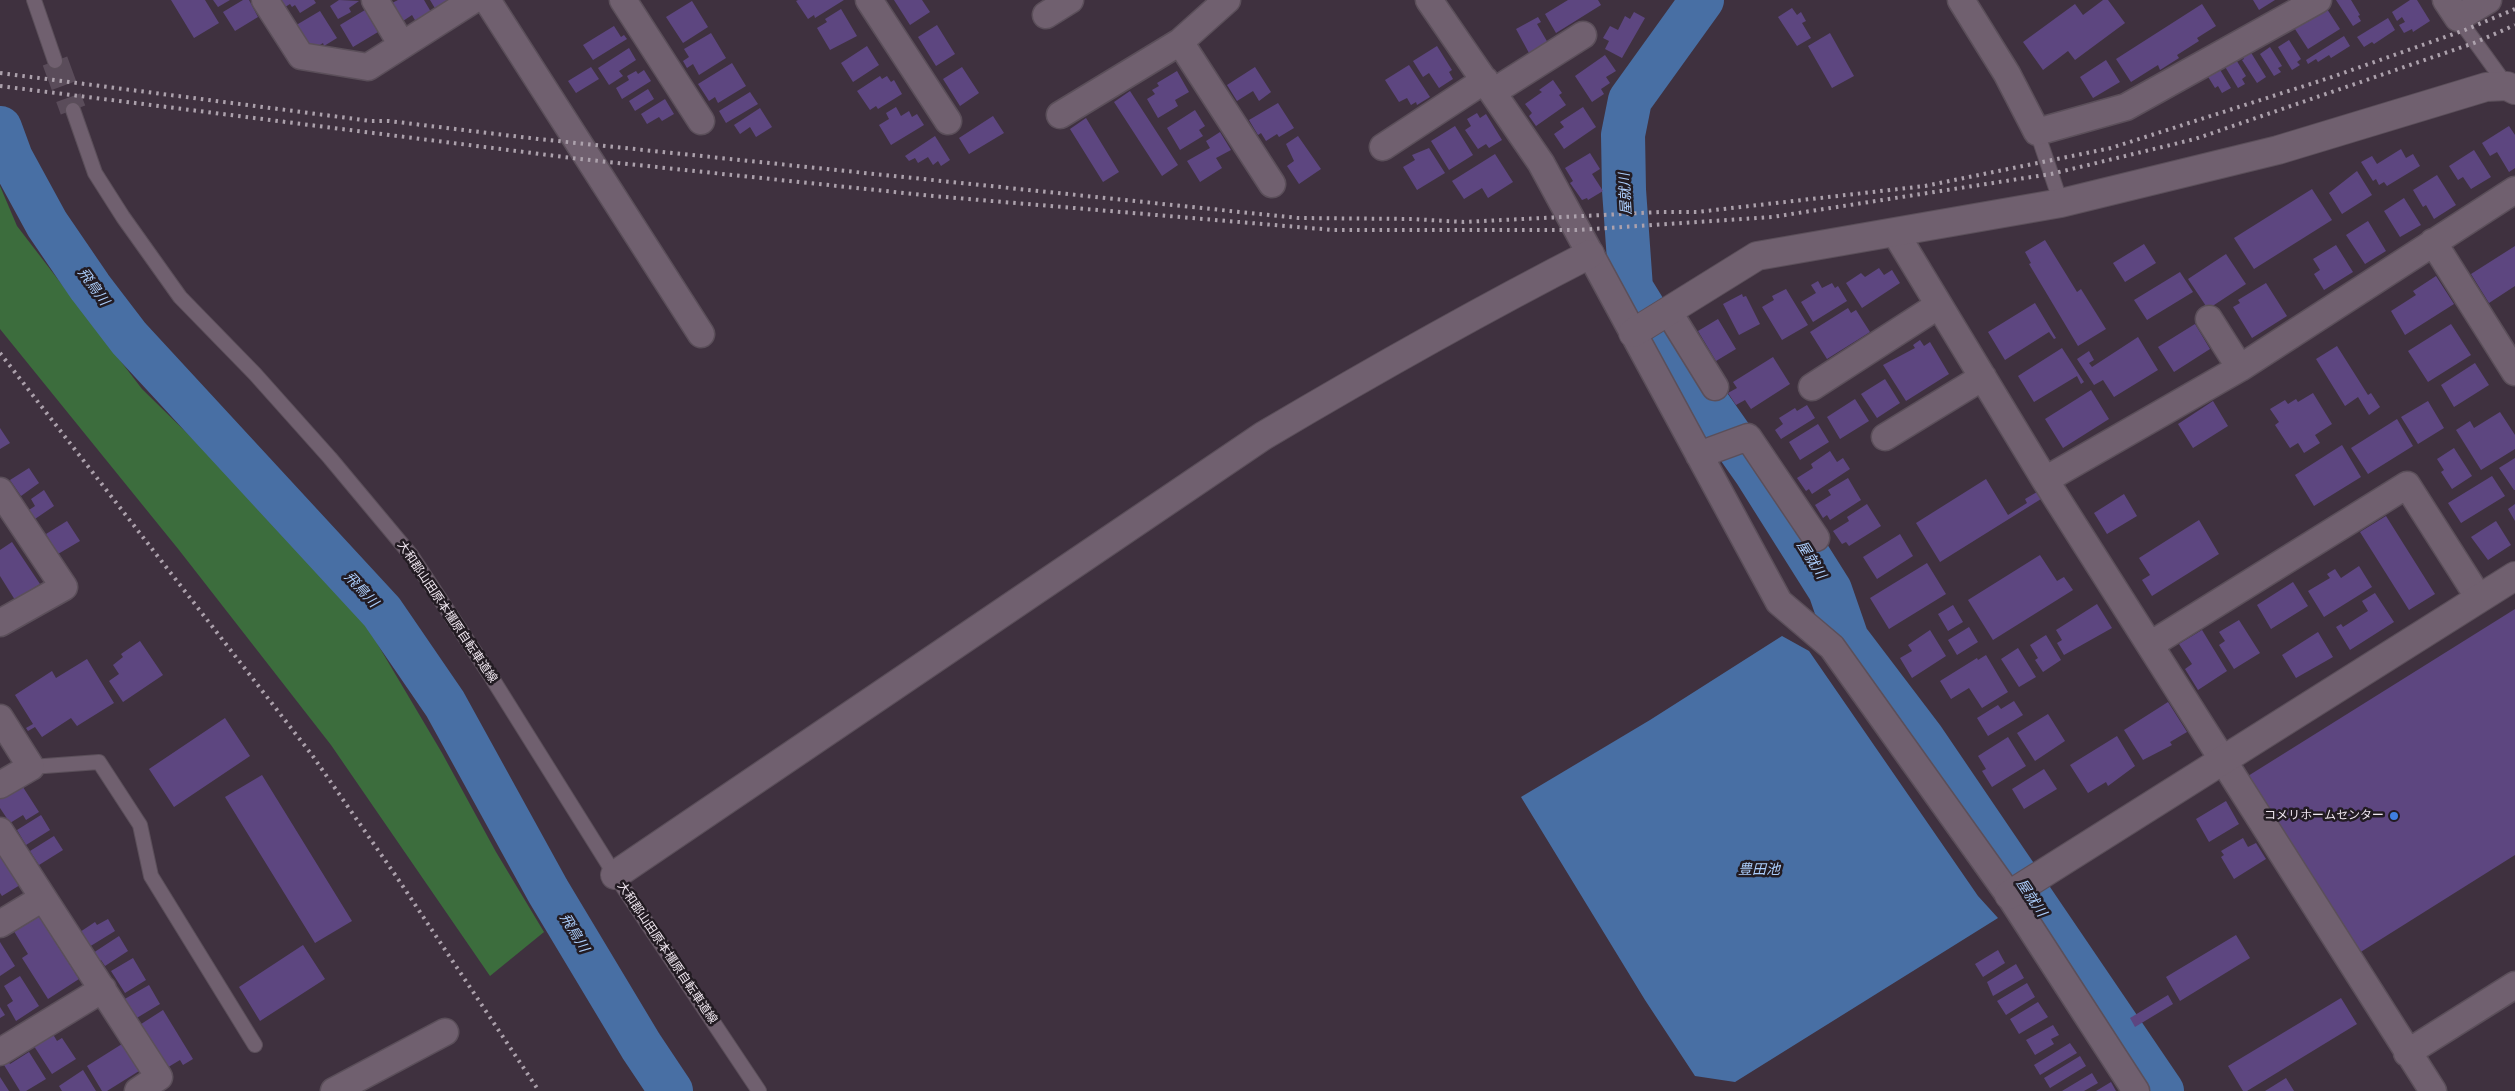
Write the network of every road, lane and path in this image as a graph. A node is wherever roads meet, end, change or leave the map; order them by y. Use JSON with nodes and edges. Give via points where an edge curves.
{"nodes":[{"id":1,"x":34,"y":0,"type":"edge"},
{"id":2,"x":265,"y":0,"type":"edge"},
{"id":3,"x":375,"y":0,"type":"edge"},
{"id":4,"x":473,"y":0,"type":"edge"},
{"id":5,"x":487,"y":0,"type":"edge"},
{"id":6,"x":623,"y":0,"type":"edge"},
{"id":7,"x":869,"y":0,"type":"edge"},
{"id":8,"x":1070,"y":0,"type":"edge"},
{"id":9,"x":1227,"y":0,"type":"edge"},
{"id":10,"x":1429,"y":0,"type":"edge"},
{"id":11,"x":1961,"y":0,"type":"edge"},
{"id":12,"x":2318,"y":0,"type":"edge"},
{"id":13,"x":2488,"y":0,"type":"edge"},
{"id":14,"x":2452,"y":9,"type":"edge"},
{"id":15,"x":1046,"y":15,"type":"dead end"},
{"id":16,"x":1583,"y":35,"type":"dead end"},
{"id":17,"x":1180,"y":42,"type":"junction"},
{"id":18,"x":402,"y":45,"type":"junction"},
{"id":19,"x":55,"y":61,"type":"tunnel mouth"},
{"id":20,"x":1489,"y":86,"type":"junction"},
{"id":21,"x":2511,"y":88,"type":"edge"},
{"id":22,"x":73,"y":110,"type":"tunnel mouth"},
{"id":23,"x":1060,"y":115,"type":"dead end"},
{"id":24,"x":701,"y":121,"type":"dead end"},
{"id":25,"x":948,"y":121,"type":"dead end"},
{"id":26,"x":2037,"y":132,"type":"junction"},
{"id":27,"x":1383,"y":147,"type":"dead end"},
{"id":28,"x":1272,"y":184,"type":"dead end"},
{"id":29,"x":2515,"y":190,"type":"edge"},
{"id":30,"x":2061,"y":203,"type":"junction"},
{"id":31,"x":1896,"y":234,"type":"junction"},
{"id":32,"x":2433,"y":242,"type":"junction"},
{"id":33,"x":1590,"y":254,"type":"junction"},
{"id":34,"x":1939,"y":306,"type":"junction"},
{"id":35,"x":2209,"y":319,"type":"dead end"},
{"id":36,"x":1651,"y":321,"type":"junction"},
{"id":37,"x":701,"y":334,"type":"dead end"},
{"id":38,"x":2240,"y":368,"type":"junction"},
{"id":39,"x":2515,"y":372,"type":"edge"},
{"id":40,"x":1982,"y":377,"type":"junction"},
{"id":41,"x":1715,"y":387,"type":"dead end"},
{"id":42,"x":1812,"y":387,"type":"dead end"},
{"id":43,"x":1884,"y":436,"type":"dead end"},
{"id":44,"x":1699,"y":455,"type":"junction"},
{"id":45,"x":2045,"y":480,"type":"junction"},
{"id":46,"x":0,"y":491,"type":"edge"},
{"id":47,"x":1816,"y":538,"type":"dead end"},
{"id":48,"x":2515,"y":576,"type":"edge"},
{"id":49,"x":2479,"y":598,"type":"junction"},
{"id":50,"x":0,"y":624,"type":"edge"},
{"id":51,"x":2150,"y":645,"type":"junction"},
{"id":52,"x":0,"y":718,"type":"edge"},
{"id":53,"x":2222,"y":762,"type":"junction"},
{"id":54,"x":31,"y":767,"type":"junction"},
{"id":55,"x":0,"y":785,"type":"edge"},
{"id":56,"x":0,"y":831,"type":"edge"},
{"id":57,"x":615,"y":875,"type":"junction"},
{"id":58,"x":2009,"y":895,"type":"junction"},
{"id":59,"x":44,"y":898,"type":"junction"},
{"id":60,"x":0,"y":924,"type":"edge"},
{"id":61,"x":2515,"y":985,"type":"edge"},
{"id":62,"x":103,"y":989,"type":"junction"},
{"id":63,"x":445,"y":1032,"type":"dead end"},
{"id":64,"x":255,"y":1045,"type":"dead end"},
{"id":65,"x":0,"y":1052,"type":"edge"},
{"id":66,"x":2407,"y":1053,"type":"junction"},
{"id":67,"x":138,"y":1091,"type":"edge"},
{"id":68,"x":334,"y":1091,"type":"edge"},
{"id":69,"x":759,"y":1091,"type":"edge"},
{"id":70,"x":2136,"y":1091,"type":"edge"},
{"id":71,"x":2433,"y":1091,"type":"edge"}],
"edges":[{"from":1,"to":19,"type":"lane"},
{"from":2,"to":18,"type":"street","via":[[301,56],[368,67]]},
{"from":3,"to":18,"type":"street"},
{"from":4,"to":18,"type":"street"},
{"from":5,"to":37,"type":"street"},
{"from":6,"to":24,"type":"street"},
{"from":7,"to":25,"type":"street"},
{"from":8,"to":15,"type":"street"},
{"from":9,"to":17,"type":"street"},
{"from":10,"to":20,"type":"street"},
{"from":11,"to":26,"type":"street","via":[[2007,74]]},
{"from":12,"to":26,"type":"street","via":[[2126,107],[2081,117]]},
{"from":13,"to":14,"type":"street"},
{"from":14,"to":21,"type":"lane"},
{"from":16,"to":20,"type":"street"},
{"from":17,"to":23,"type":"street"},
{"from":17,"to":28,"type":"street"},
{"from":20,"to":27,"type":"street"},
{"from":20,"to":33,"type":"street","via":[[1541,163]]},
{"from":21,"to":30,"type":"street","via":[[2486,87],[2278,150]]},
{"from":22,"to":57,"type":"lane","name":"大和郡山田原本橿原自転車道線","via":[[95,173],[123,217],[180,297],[255,374],[411,555]]},
{"from":26,"to":30,"type":"lane"},
{"from":29,"to":32,"type":"street"},
{"from":30,"to":31,"type":"street"},
{"from":31,"to":34,"type":"street"},
{"from":31,"to":36,"type":"street","via":[[1757,256]]},
{"from":32,"to":38,"type":"street"},
{"from":32,"to":39,"type":"street"},
{"from":33,"to":36,"type":"street"},
{"from":33,"to":57,"type":"street","via":[[1504,298],[1263,436]]},
{"from":34,"to":40,"type":"street"},
{"from":34,"to":42,"type":"street"},
{"from":35,"to":38,"type":"street"},
{"from":36,"to":41,"type":"street"},
{"from":36,"to":44,"type":"street"},
{"from":38,"to":45,"type":"street"},
{"from":40,"to":43,"type":"street"},
{"from":40,"to":45,"type":"street"},
{"from":44,"to":47,"type":"street","via":[[1748,437]]},
{"from":44,"to":58,"type":"street","via":[[1779,602],[1832,647]]},
{"from":45,"to":51,"type":"street"},
{"from":46,"to":50,"type":"street","via":[[64,588]]},
{"from":48,"to":49,"type":"street"},
{"from":49,"to":51,"type":"street","via":[[2407,485]]},
{"from":49,"to":53,"type":"street"},
{"from":51,"to":53,"type":"street"},
{"from":52,"to":54,"type":"street"},
{"from":53,"to":58,"type":"street"},
{"from":53,"to":66,"type":"street"},
{"from":54,"to":55,"type":"street"},
{"from":54,"to":64,"type":"lane","via":[[99,762],[140,825],[151,876]]},
{"from":56,"to":59,"type":"street"},
{"from":57,"to":69,"type":"lane","name":"大和郡山田原本橿原自転車道線"},
{"from":58,"to":70,"type":"street"},
{"from":59,"to":60,"type":"street"},
{"from":59,"to":62,"type":"street"},
{"from":61,"to":66,"type":"street"},
{"from":62,"to":65,"type":"street"},
{"from":62,"to":67,"type":"street","via":[[159,1077]]},
{"from":63,"to":68,"type":"street"},
{"from":66,"to":71,"type":"street"}]}
